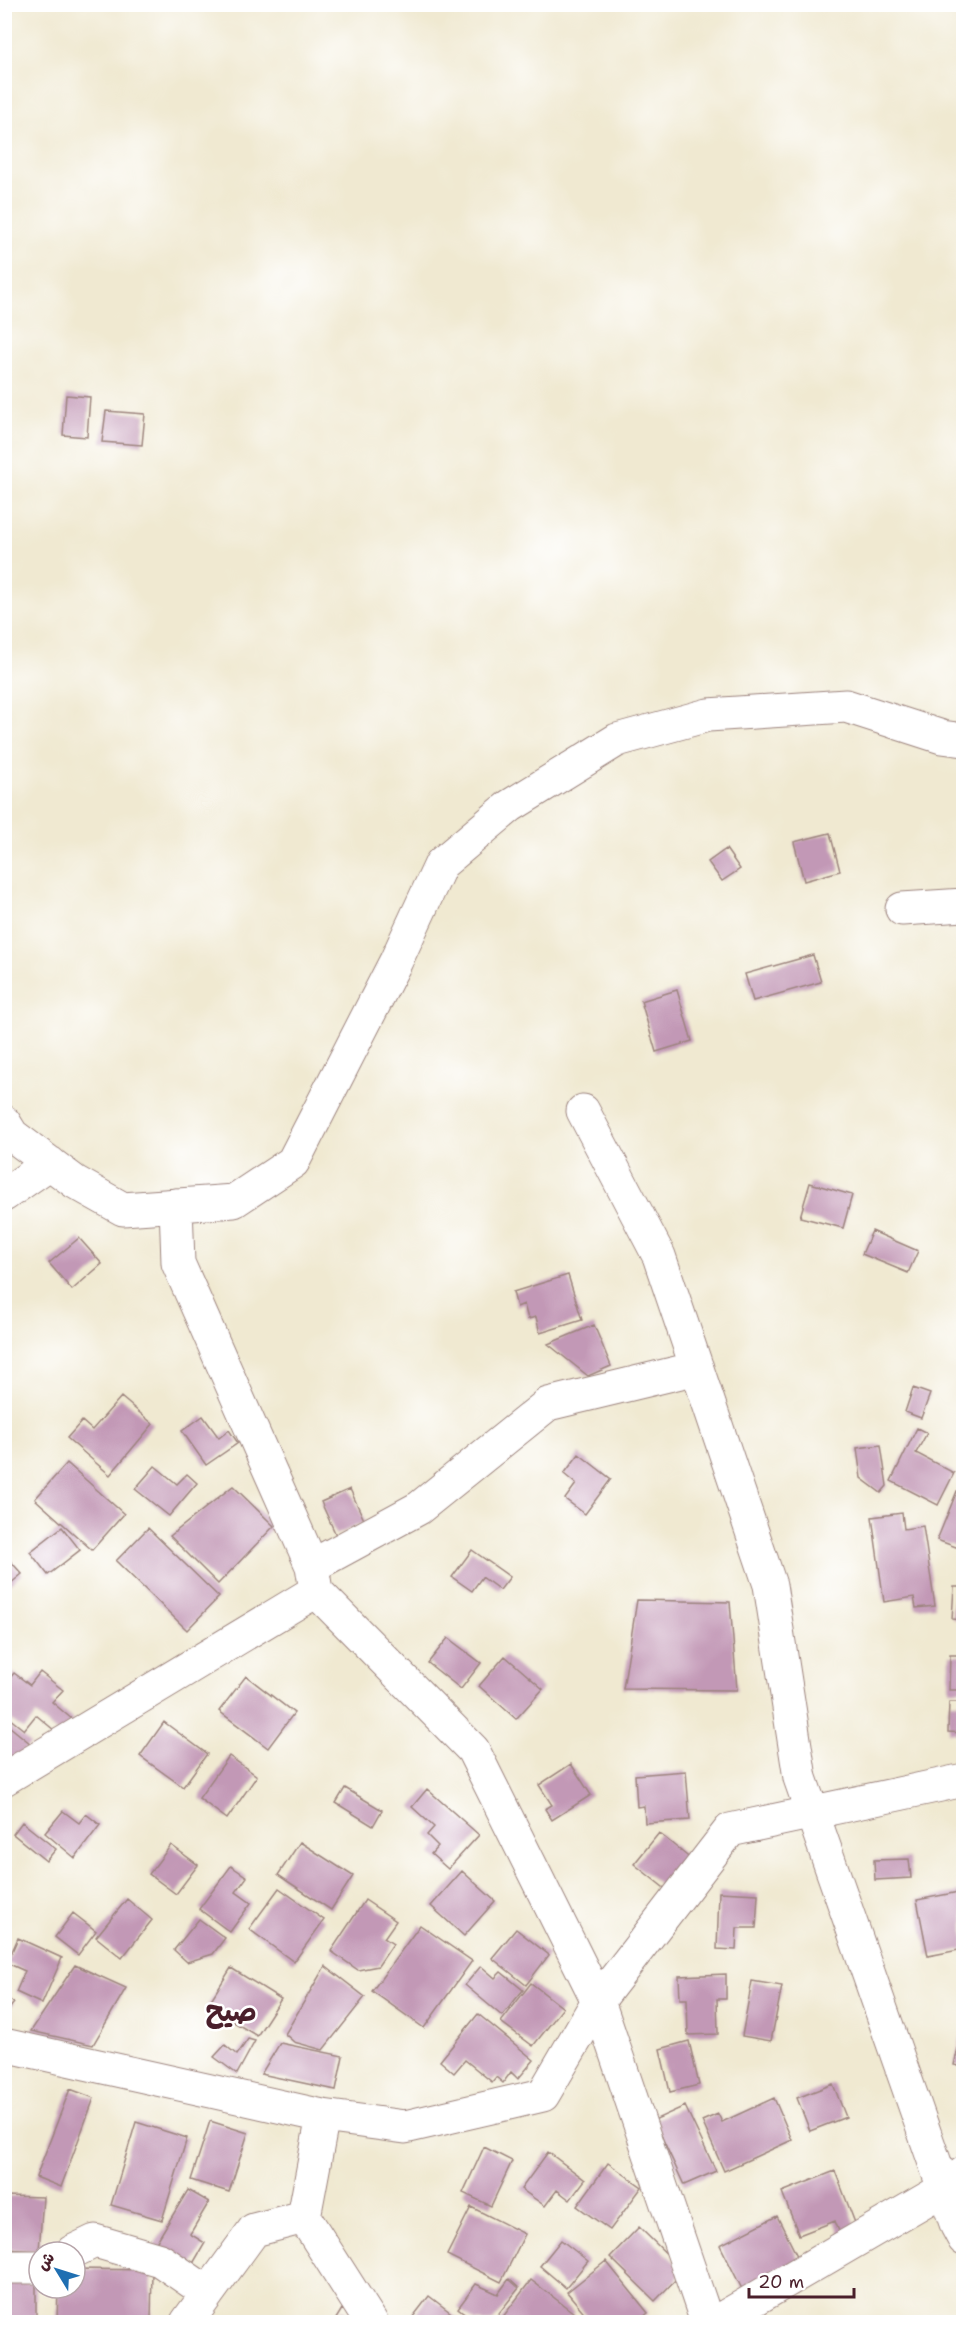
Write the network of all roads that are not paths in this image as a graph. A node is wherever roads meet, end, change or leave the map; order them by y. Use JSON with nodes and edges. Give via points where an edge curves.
{"nodes":[{"id":1,"x":963,"y":740,"type":"edge"},
{"id":2,"x":963,"y":904,"type":"edge"},
{"id":3,"x":902,"y":909,"type":"dead end"},
{"id":4,"x":584,"y":1111,"type":"dead end"},
{"id":5,"x":4,"y":1122,"type":"edge"},
{"id":6,"x":50,"y":1163,"type":"junction"},
{"id":7,"x":4,"y":1195,"type":"edge"},
{"id":8,"x":176,"y":1205,"type":"junction"},
{"id":9,"x":697,"y":1368,"type":"junction"},
{"id":10,"x":314,"y":1578,"type":"junction"},
{"id":11,"x":4,"y":1779,"type":"edge"},
{"id":12,"x":963,"y":1780,"type":"edge"},
{"id":13,"x":812,"y":1812,"type":"junction"},
{"id":14,"x":598,"y":2001,"type":"junction"},
{"id":15,"x":4,"y":2045,"type":"edge"},
{"id":16,"x":323,"y":2116,"type":"junction"},
{"id":17,"x":954,"y":2181,"type":"edge"},
{"id":18,"x":304,"y":2217,"type":"junction"},
{"id":19,"x":963,"y":2239,"type":"edge"},
{"id":20,"x":87,"y":2245,"type":"edge"},
{"id":21,"x":4,"y":2267,"type":"edge"},
{"id":22,"x":27,"y":2267,"type":"edge"},
{"id":23,"x":208,"y":2293,"type":"junction"},
{"id":24,"x":186,"y":2322,"type":"edge"},
{"id":25,"x":371,"y":2322,"type":"edge"},
{"id":26,"x":707,"y":2322,"type":"edge"},
{"id":27,"x":716,"y":2322,"type":"edge"}],
"edges":[{"from":1,"to":8,"type":"street","via":[[846,706],[708,715],[616,740],[510,806],[441,864],[294,1162],[234,1201]]},
{"from":2,"to":3,"type":"street"},
{"from":4,"to":9,"type":"street","via":[[659,1256]]},
{"from":5,"to":6,"type":"street","via":[[12,1134]]},
{"from":6,"to":7,"type":"street"},
{"from":6,"to":8,"type":"street","via":[[123,1209]]},
{"from":8,"to":10,"type":"street","via":[[178,1263]]},
{"from":9,"to":10,"type":"street","via":[[548,1404],[419,1508]]},
{"from":9,"to":13,"type":"street","via":[[770,1585],[800,1778]]},
{"from":10,"to":11,"type":"street"},
{"from":10,"to":14,"type":"street","via":[[473,1750]]},
{"from":12,"to":13,"type":"street"},
{"from":13,"to":14,"type":"street","via":[[730,1830]]},
{"from":13,"to":17,"type":"street"},
{"from":14,"to":16,"type":"street","via":[[543,2095],[405,2127]]},
{"from":14,"to":26,"type":"street"},
{"from":15,"to":16,"type":"street"},
{"from":16,"to":18,"type":"street"},
{"from":17,"to":19,"type":"street"},
{"from":17,"to":27,"type":"street"},
{"from":18,"to":23,"type":"street","via":[[254,2230]]},
{"from":18,"to":25,"type":"street"},
{"from":20,"to":23,"type":"street","via":[[95,2241],[159,2259]]},
{"from":21,"to":22,"type":"street"},
{"from":23,"to":24,"type":"street"}]}
